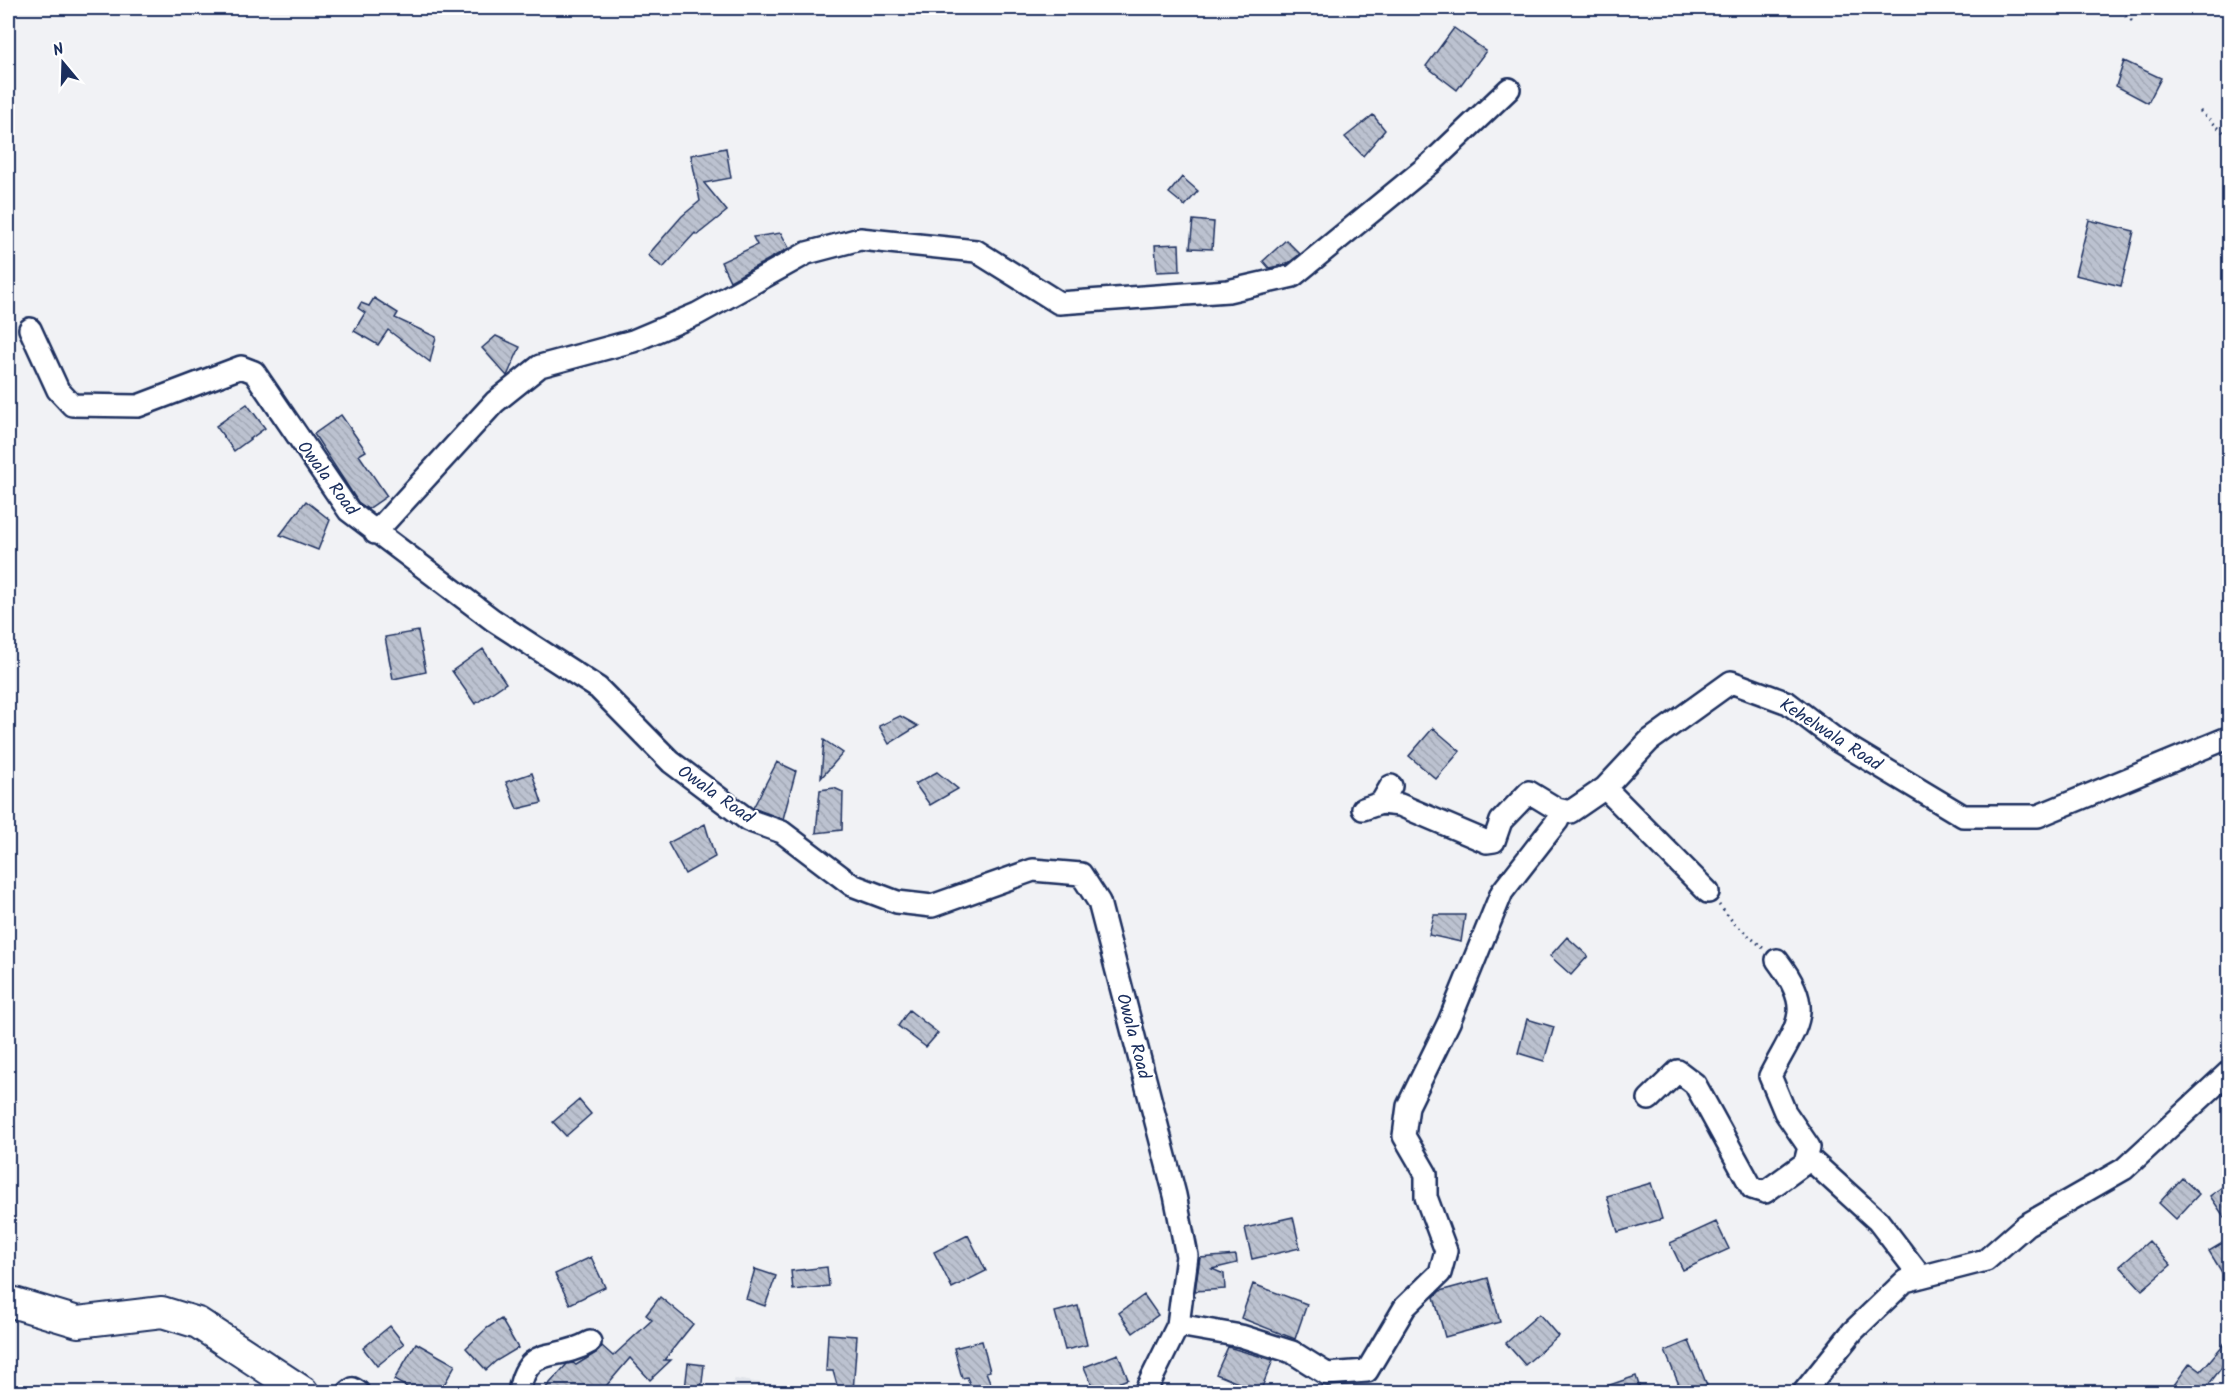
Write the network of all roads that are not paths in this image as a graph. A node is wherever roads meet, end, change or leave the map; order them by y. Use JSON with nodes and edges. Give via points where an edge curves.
{"nodes":[{"id":1,"x":1509,"y":89,"type":"dead end"},
{"id":2,"x":30,"y":329,"type":"dead end"},
{"id":3,"x":375,"y":533,"type":"junction"},
{"id":4,"x":2229,"y":737,"type":"edge"},
{"id":5,"x":1605,"y":788,"type":"junction"},
{"id":6,"x":1378,"y":799,"type":"dead end"},
{"id":7,"x":1557,"y":810,"type":"junction"},
{"id":8,"x":1708,"y":892,"type":"road end"},
{"id":9,"x":1777,"y":960,"type":"road end"},
{"id":10,"x":2229,"y":1071,"type":"edge"},
{"id":11,"x":1649,"y":1099,"type":"dead end"},
{"id":12,"x":1805,"y":1162,"type":"junction"},
{"id":13,"x":1921,"y":1277,"type":"junction"},
{"id":14,"x":8,"y":1301,"type":"edge"},
{"id":15,"x":1178,"y":1325,"type":"junction"},
{"id":16,"x":590,"y":1342,"type":"dead end"},
{"id":17,"x":303,"y":1392,"type":"edge"},
{"id":18,"x":349,"y":1392,"type":"edge"},
{"id":19,"x":358,"y":1392,"type":"edge"},
{"id":20,"x":519,"y":1392,"type":"edge"},
{"id":21,"x":1146,"y":1392,"type":"edge"},
{"id":22,"x":1804,"y":1392,"type":"edge"}],
"edges":[{"from":1,"to":3,"type":"street","via":[[1431,163],[1293,276],[1228,291],[1059,303],[976,251],[860,239],[807,253],[698,314],[633,341],[540,366],[495,402]]},
{"from":2,"to":3,"type":"street","name":"Owala Road","via":[[58,390],[72,405],[138,406],[241,367],[254,372],[349,511]]},
{"from":3,"to":15,"type":"street","name":"Owala Road","via":[[493,620],[598,688],[671,762],[747,820],[782,832],[852,885],[897,902],[932,906],[1033,870],[1081,874],[1099,902],[1175,1195],[1187,1256]]},
{"from":4,"to":5,"type":"street","name":"Kehelwala Road","via":[[2038,816],[1963,816],[1838,741],[1788,703],[1731,682],[1649,741]]},
{"from":5,"to":7,"type":"street","name":"Kehelwala Road","via":[[1570,812]]},
{"from":5,"to":8,"type":"street"},
{"from":6,"to":7,"type":"street","via":[[1488,842],[1494,841],[1501,821],[1529,792]]},
{"from":7,"to":15,"type":"street","via":[[1558,820],[1502,892],[1449,1022],[1408,1106],[1404,1136],[1426,1174],[1426,1197],[1446,1251],[1440,1273],[1405,1307],[1367,1371],[1327,1374],[1292,1352],[1241,1336]]},
{"from":9,"to":12,"type":"street","via":[[1795,984],[1801,1004],[1797,1022],[1770,1076],[1785,1112],[1809,1147]]},
{"from":10,"to":13,"type":"street","via":[[2124,1169],[2026,1225],[1986,1260]]},
{"from":11,"to":12,"type":"street","via":[[1678,1071],[1695,1084],[1752,1188],[1765,1192]]},
{"from":12,"to":13,"type":"street","via":[[1813,1162],[1878,1221]]},
{"from":13,"to":22,"type":"street","via":[[1905,1281],[1853,1330]]},
{"from":14,"to":17,"type":"main road","via":[[78,1322],[162,1312],[198,1323]]},
{"from":15,"to":21,"type":"street","name":"Owala Road"},
{"from":16,"to":20,"type":"street","via":[[577,1350],[537,1358],[522,1373]]},
{"from":18,"to":19,"type":"street"}]}
